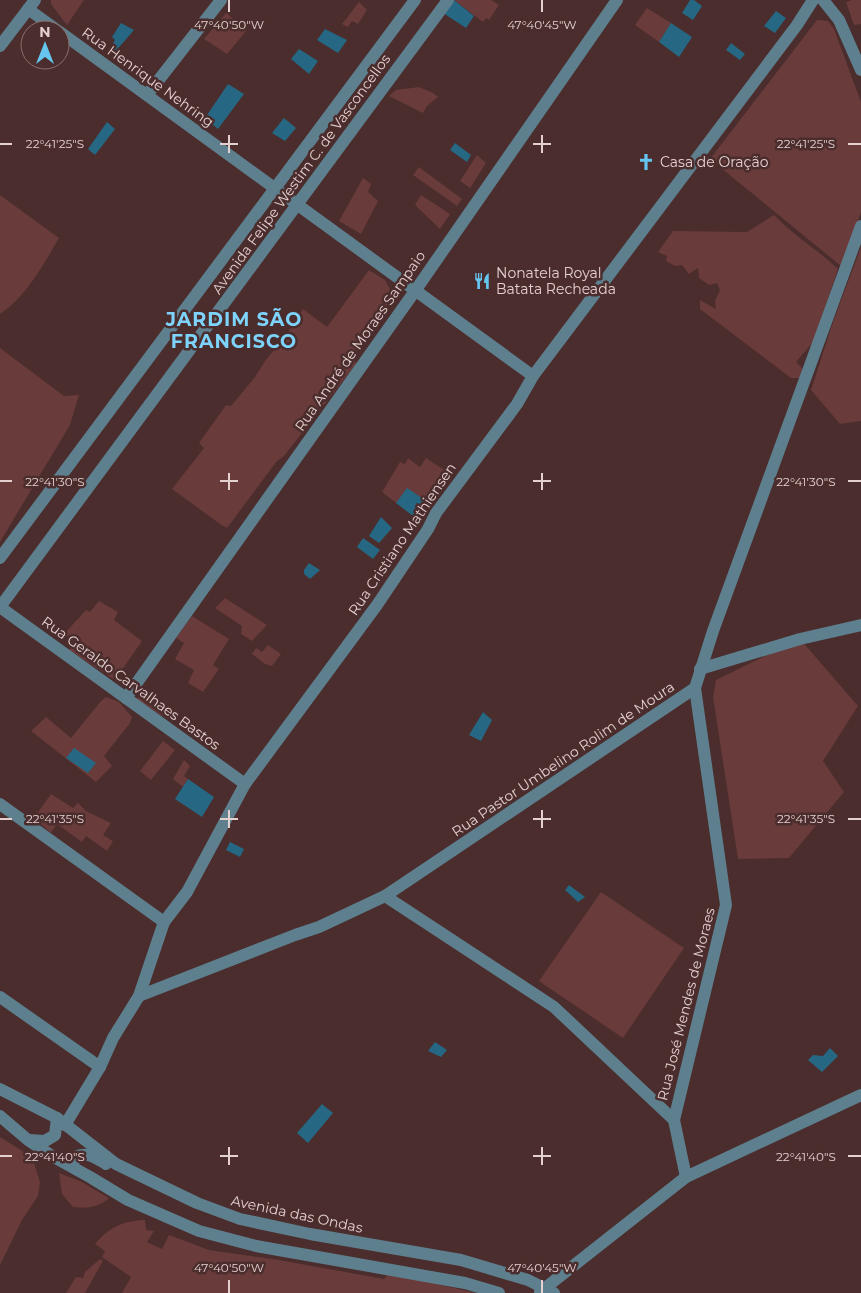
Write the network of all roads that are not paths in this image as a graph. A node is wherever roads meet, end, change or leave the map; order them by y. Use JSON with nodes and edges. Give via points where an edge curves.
{"nodes":[{"id":1,"x":221,"y":0,"type":"edge"},
{"id":2,"x":415,"y":0,"type":"edge"},
{"id":3,"x":448,"y":0,"type":"edge"},
{"id":4,"x":617,"y":0,"type":"edge"},
{"id":5,"x":813,"y":0,"type":"edge"},
{"id":6,"x":823,"y":0,"type":"edge"},
{"id":7,"x":32,"y":4,"type":"edge"},
{"id":8,"x":48,"y":20,"type":"edge"},
{"id":9,"x":70,"y":39,"type":"edge"},
{"id":10,"x":0,"y":46,"type":"edge"},
{"id":11,"x":861,"y":70,"type":"edge"},
{"id":12,"x":147,"y":95,"type":"junction"},
{"id":13,"x":275,"y":188,"type":"junction"},
{"id":14,"x":297,"y":204,"type":"junction"},
{"id":15,"x":861,"y":226,"type":"edge"},
{"id":16,"x":415,"y":291,"type":"junction"},
{"id":17,"x":533,"y":376,"type":"junction"},
{"id":18,"x":0,"y":558,"type":"edge"},
{"id":19,"x":0,"y":607,"type":"edge"},
{"id":20,"x":861,"y":625,"type":"edge"},
{"id":21,"x":700,"y":669,"type":"junction"},
{"id":22,"x":694,"y":688,"type":"junction"},
{"id":23,"x":126,"y":698,"type":"junction"},
{"id":24,"x":245,"y":784,"type":"junction"},
{"id":25,"x":0,"y":804,"type":"edge"},
{"id":26,"x":385,"y":896,"type":"junction"},
{"id":27,"x":164,"y":922,"type":"junction"},
{"id":28,"x":139,"y":996,"type":"junction"},
{"id":29,"x":0,"y":997,"type":"edge"},
{"id":30,"x":100,"y":1067,"type":"junction"},
{"id":31,"x":0,"y":1089,"type":"edge"},
{"id":32,"x":861,"y":1095,"type":"edge"},
{"id":33,"x":0,"y":1116,"type":"edge"},
{"id":34,"x":674,"y":1120,"type":"junction"},
{"id":35,"x":61,"y":1122,"type":"junction"},
{"id":36,"x":28,"y":1140,"type":"junction"},
{"id":37,"x":52,"y":1156,"type":"junction"},
{"id":38,"x":134,"y":1173,"type":"junction"},
{"id":39,"x":686,"y":1176,"type":"junction"},
{"id":40,"x":545,"y":1292,"type":"edge"},
{"id":41,"x":499,"y":1293,"type":"edge"}],
"edges":[{"from":1,"to":12,"type":"street"},
{"from":2,"to":13,"type":"street","name":"Avenida Felipe Westim C. de Vasconcellos"},
{"from":3,"to":14,"type":"street","name":"Avenida Felipe Westim C. de Vasconcellos"},
{"from":4,"to":16,"type":"street","name":"Rua André de Moraes Sampaio"},
{"from":5,"to":17,"type":"street","name":"Rua Cristiano Mathiensen"},
{"from":6,"to":11,"type":"street","via":[[840,20]]},
{"from":7,"to":8,"type":"street","name":"Rua Henrique Nehring"},
{"from":7,"to":10,"type":"street"},
{"from":9,"to":12,"type":"street","name":"Rua Henrique Nehring"},
{"from":12,"to":13,"type":"street","name":"Rua Henrique Nehring"},
{"from":13,"to":14,"type":"street","name":"Rua Henrique Nehring"},
{"from":13,"to":18,"type":"street","name":"Avenida Felipe Westim C. de Vasconcellos"},
{"from":14,"to":16,"type":"street","name":"Rua Henrique Nehring"},
{"from":14,"to":19,"type":"street","name":"Avenida Felipe Westim C. de Vasconcellos"},
{"from":15,"to":21,"type":"street","name":"Rua Pastor Umbelino Rolim de Moura"},
{"from":16,"to":17,"type":"street","name":"Rua Henrique Nehring"},
{"from":16,"to":23,"type":"street","name":"Rua André de Moraes Sampaio"},
{"from":17,"to":24,"type":"street","name":"Rua Cristiano Mathiensen","via":[[517,404],[436,514],[377,605]]},
{"from":19,"to":23,"type":"street","name":"Rua Geraldo Carvalhaes Bastos"},
{"from":20,"to":21,"type":"street","via":[[800,639]]},
{"from":21,"to":22,"type":"street","name":"Rua Pastor Umbelino Rolim de Moura"},
{"from":22,"to":26,"type":"street","name":"Rua Pastor Umbelino Rolim de Moura"},
{"from":22,"to":34,"type":"street","name":"Rua José Mendes de Moraes","via":[[726,905]]},
{"from":23,"to":24,"type":"street","name":"Rua Geraldo Carvalhaes Bastos"},
{"from":24,"to":27,"type":"street","name":"Rua Cristiano Mathiensen","via":[[187,892]]},
{"from":25,"to":27,"type":"street"},
{"from":26,"to":28,"type":"street","name":"Rua Pastor Umbelino Rolim de Moura","via":[[319,927]]},
{"from":26,"to":34,"type":"street","via":[[554,1007]]},
{"from":27,"to":28,"type":"street","name":"Rua Cristiano Mathiensen"},
{"from":28,"to":30,"type":"street","name":"Rua Cristiano Mathiensen","via":[[113,1038]]},
{"from":29,"to":30,"type":"street"},
{"from":30,"to":35,"type":"street","name":"Rua Cristiano Mathiensen"},
{"from":31,"to":35,"type":"street","name":"Avenida das Ondas"},
{"from":32,"to":39,"type":"street"},
{"from":33,"to":36,"type":"street"},
{"from":34,"to":39,"type":"street","name":"Rua José Mendes de Moraes"},
{"from":35,"to":36,"type":"street","name":"Rua Cristiano Mathiensen","via":[[55,1135],[45,1141]]},
{"from":35,"to":38,"type":"street","name":"Avenida das Ondas","via":[[116,1164]]},
{"from":36,"to":37,"type":"street"},
{"from":37,"to":38,"type":"street","via":[[74,1161],[78,1156],[90,1155]]},
{"from":37,"to":41,"type":"street","via":[[128,1200],[199,1231],[256,1246],[465,1283]]},
{"from":38,"to":40,"type":"street","name":"Avenida das Ondas","via":[[240,1219],[461,1260],[528,1280]]},
{"from":39,"to":40,"type":"street"}]}
